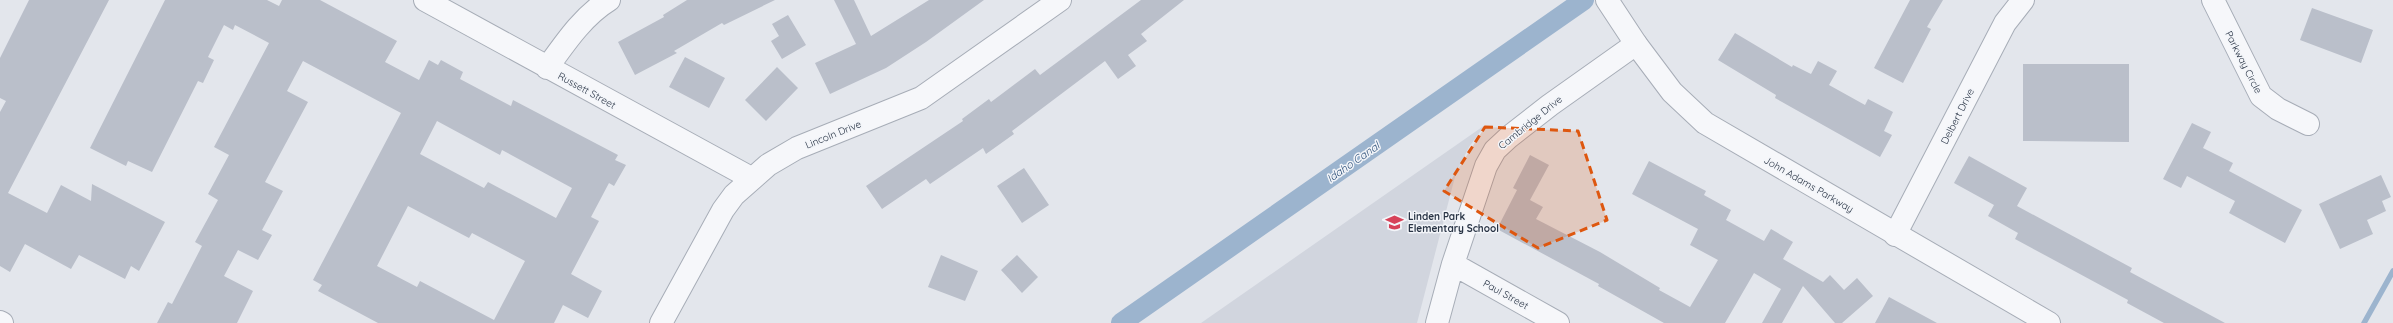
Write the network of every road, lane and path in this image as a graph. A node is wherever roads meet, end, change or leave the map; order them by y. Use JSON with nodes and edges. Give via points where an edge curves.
{"nodes":[{"id":1,"x":425,"y":0,"type":"edge"},
{"id":2,"x":609,"y":0,"type":"edge"},
{"id":3,"x":1060,"y":0,"type":"edge"},
{"id":4,"x":2023,"y":0,"type":"edge"},
{"id":5,"x":2213,"y":0,"type":"edge"},
{"id":6,"x":1612,"y":7,"type":"edge"},
{"id":7,"x":1636,"y":44,"type":"junction"},
{"id":8,"x":547,"y":68,"type":"junction"},
{"id":9,"x":2308,"y":124,"type":"dead end"},
{"id":10,"x":751,"y":178,"type":"junction"},
{"id":11,"x":1896,"y":235,"type":"junction"},
{"id":12,"x":1453,"y":264,"type":"junction"},
{"id":13,"x":661,"y":323,"type":"edge"},
{"id":14,"x":1437,"y":323,"type":"edge"},
{"id":15,"x":1558,"y":323,"type":"edge"},
{"id":16,"x":2049,"y":323,"type":"edge"}],
"edges":[{"from":1,"to":8,"type":"street","name":"Russett Street"},
{"from":2,"to":8,"type":"street","via":[[596,8]]},
{"from":3,"to":10,"type":"street","name":"Lincoln Drive","via":[[921,98],[797,148]]},
{"from":4,"to":11,"type":"street","name":"Delbert Drive","via":[[2005,23]]},
{"from":5,"to":9,"type":"street","name":"Parkway Circle","via":[[2261,96],[2278,109]]},
{"from":6,"to":7,"type":"street","name":"John Adams Parkway"},
{"from":7,"to":11,"type":"street","name":"John Adams Parkway","via":[[1672,92],[1705,123]]},
{"from":7,"to":12,"type":"street","name":"Cambridge Drive","via":[[1550,105],[1495,150],[1486,166]]},
{"from":8,"to":10,"type":"street","name":"Russett Street"},
{"from":10,"to":13,"type":"street","name":"Lincoln Drive","via":[[734,195],[724,210]]},
{"from":11,"to":16,"type":"street","name":"John Adams Parkway"},
{"from":12,"to":14,"type":"street","name":"Cambridge Drive"},
{"from":12,"to":15,"type":"street","name":"Paul Street"}]}
